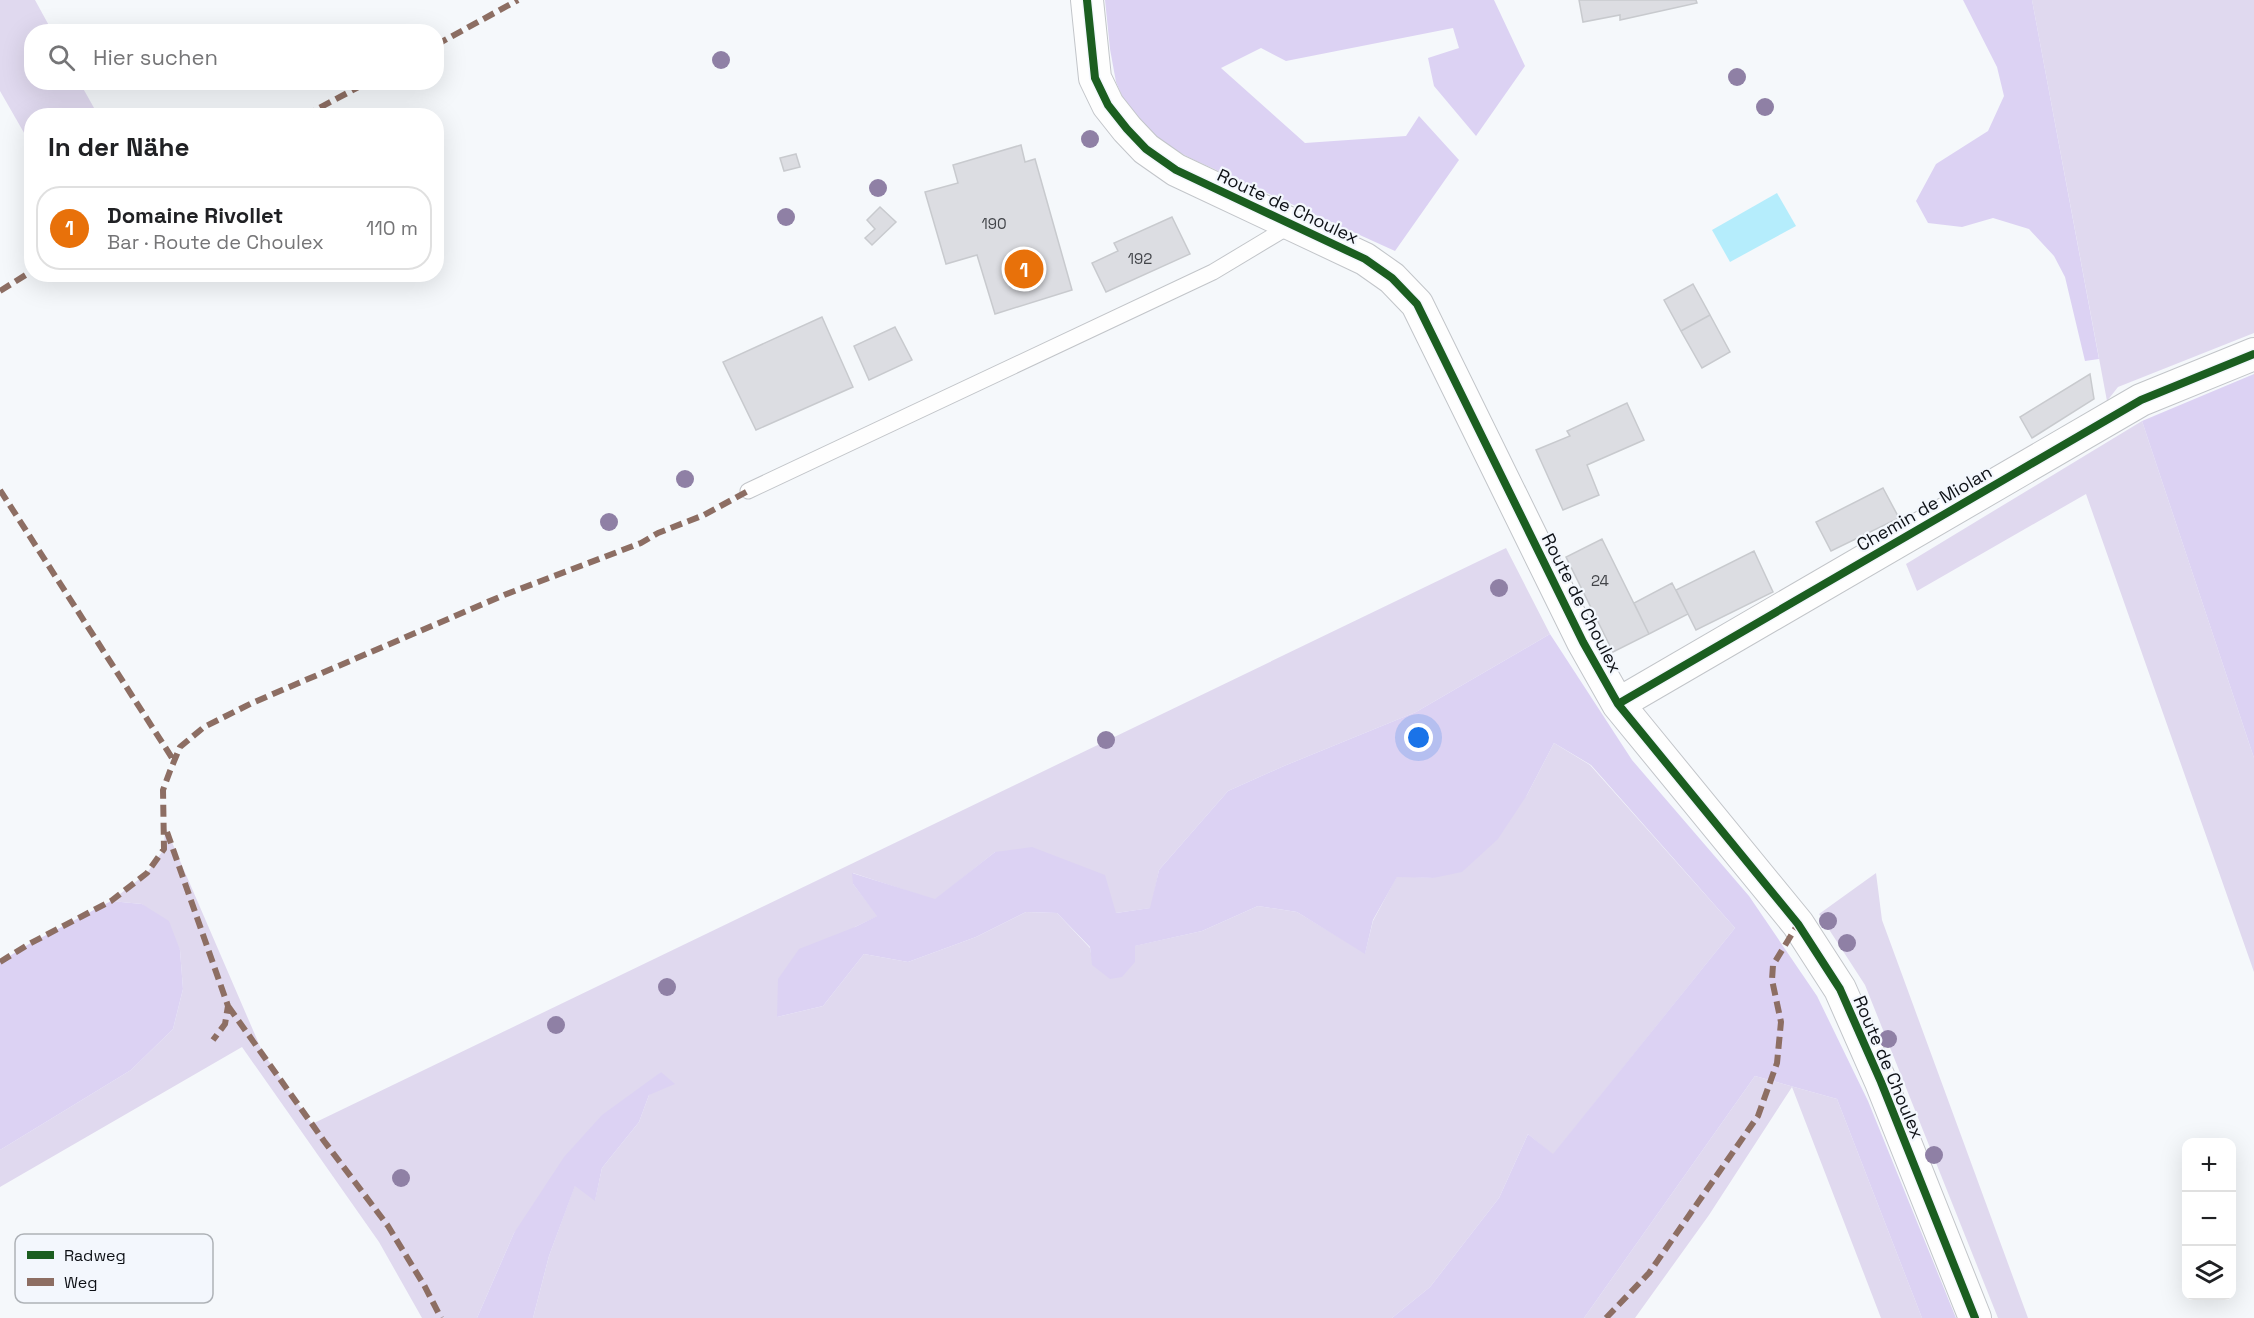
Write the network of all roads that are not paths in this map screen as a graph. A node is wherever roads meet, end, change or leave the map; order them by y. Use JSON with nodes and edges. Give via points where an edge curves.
{"nodes":[{"id":1,"x":1087,"y":0,"type":"edge"},
{"id":2,"x":1293,"y":224,"type":"junction"},
{"id":3,"x":2254,"y":354,"type":"edge"},
{"id":4,"x":748,"y":491,"type":"dead end"},
{"id":5,"x":1618,"y":704,"type":"junction"},
{"id":6,"x":1975,"y":1318,"type":"edge"}],
"edges":[{"from":1,"to":2,"type":"street","name":"Route de Choulex","via":[[1095,78],[1108,105],[1127,129],[1146,149],[1176,170]]},
{"from":2,"to":4,"type":"lane","via":[[1214,272]]},
{"from":2,"to":5,"type":"street","name":"Route de Choulex","via":[[1365,259],[1392,278],[1417,304],[1583,642]]},
{"from":3,"to":5,"type":"street","name":"Chemin de Miolan","via":[[2141,400]]},
{"from":5,"to":6,"type":"street","name":"Route de Choulex","via":[[1798,924],[1840,989]]}]}
